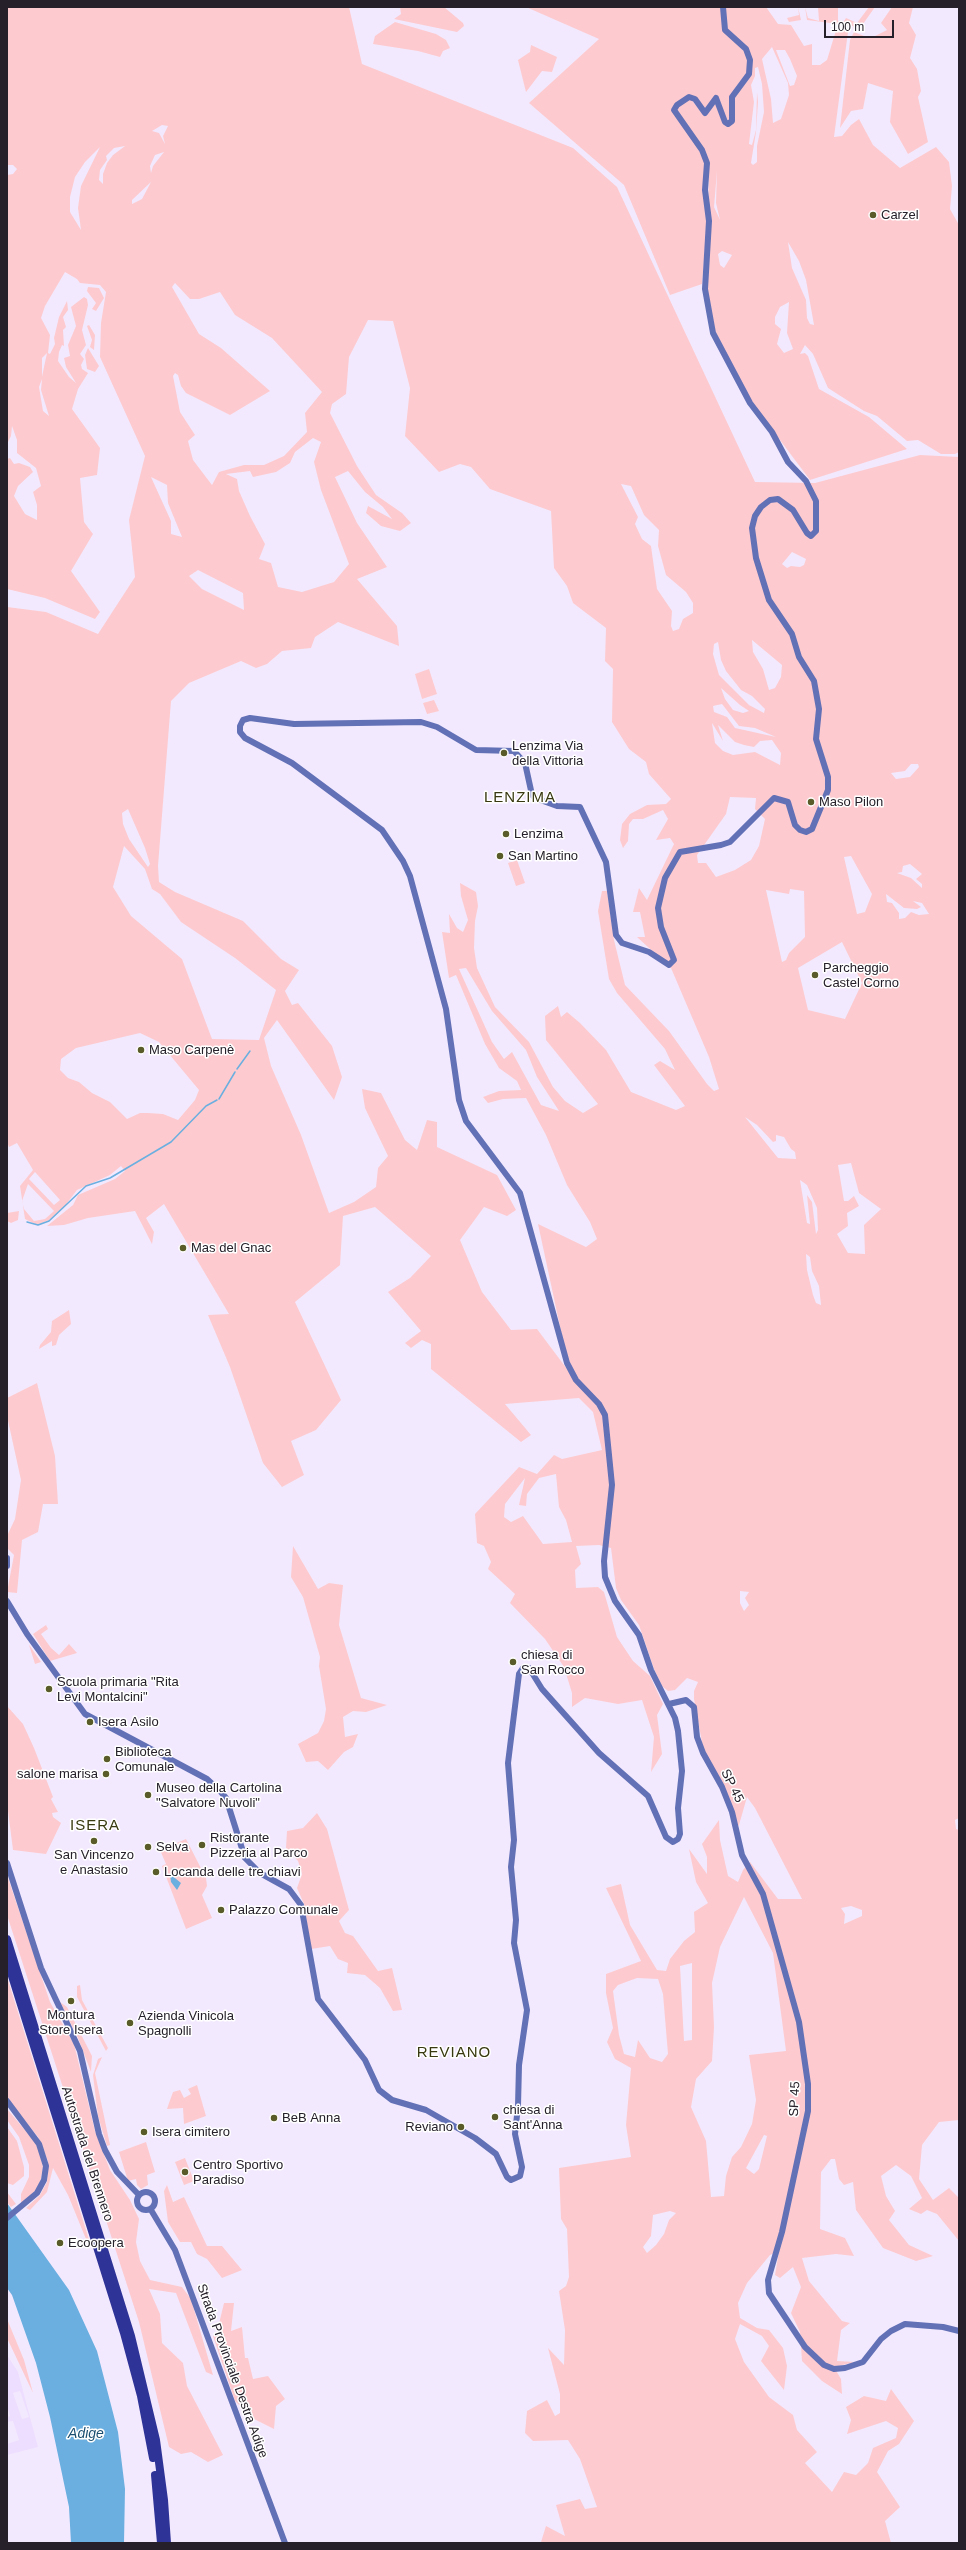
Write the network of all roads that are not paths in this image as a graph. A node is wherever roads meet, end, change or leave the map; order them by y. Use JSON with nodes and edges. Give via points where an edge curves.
{"nodes":[{"id":1,"x":723,"y":7,"type":"edge"},
{"id":2,"x":7,"y":1558,"type":"edge"},
{"id":3,"x":7,"y":1566,"type":"edge"},
{"id":4,"x":7,"y":1601,"type":"edge"},
{"id":5,"x":669,"y":1704,"type":"junction"},
{"id":6,"x":7,"y":1863,"type":"edge"},
{"id":7,"x":7,"y":1939,"type":"edge"},
{"id":8,"x":7,"y":1960,"type":"edge"},
{"id":9,"x":7,"y":2101,"type":"edge"},
{"id":10,"x":139,"y":2195,"type":"junction"},
{"id":11,"x":151,"y":2210,"type":"junction"},
{"id":12,"x":7,"y":2218,"type":"edge"},
{"id":13,"x":959,"y":2331,"type":"edge"},
{"id":14,"x":161,"y":2543,"type":"edge"},
{"id":15,"x":167,"y":2543,"type":"edge"},
{"id":16,"x":286,"y":2543,"type":"edge"}],
"edges":[{"from":1,"to":5,"type":"street","via":[[725,30],[746,49],[750,60],[749,74],[732,97],[732,121],[728,124],[725,122],[716,98],[705,112],[695,99],[690,97],[674,110],[702,150],[707,163],[705,190],[709,221],[705,289],[712,333],[750,403],[772,432],[788,462],[806,481],[816,501],[816,531],[811,536],[793,510],[778,499],[770,500],[761,507],[752,528],[756,558],[769,600],[792,634],[799,657],[814,681],[819,709],[816,739],[828,777],[828,790],[810,830],[802,832],[797,828],[788,802],[774,798],[730,842],[680,852],[665,878],[658,908],[661,927],[674,960],[669,965],[649,952],[622,943],[616,935],[606,862],[580,807],[557,806],[532,795],[527,769],[519,754],[509,750],[476,750],[437,727],[421,722],[294,724],[250,718],[243,720],[240,726],[240,732],[245,738],[292,762],[382,830],[410,876],[446,1009],[459,1100],[464,1114],[477,1138],[503,1168],[520,1193],[567,1363],[572,1375],[603,1410],[612,1485],[604,1561],[605,1577],[615,1601],[639,1635],[651,1670]]},
{"from":2,"to":3,"type":"street"},
{"from":4,"to":5,"type":"street","via":[[51,1669],[85,1714],[207,1779],[223,1795],[245,1858],[260,1873],[289,1889],[301,1905],[318,1999],[365,2060],[379,2090],[392,2100],[426,2110],[488,2147],[496,2154],[505,2174],[512,2180],[520,2176],[522,2171],[515,2134],[518,2065],[527,2010],[514,1943],[516,1920],[511,1867],[514,1840],[508,1752],[519,1674],[526,1667],[532,1671],[542,1689],[609,1764],[648,1796],[666,1837],[673,1842],[680,1834],[678,1808],[682,1771],[678,1731]]},
{"from":5,"to":13,"type":"street","name":"SP 45","via":[[686,1700],[694,1707],[697,1737],[732,1812],[742,1855],[763,1894],[799,2022],[808,2084],[808,2111],[782,2232],[768,2280],[769,2293],[805,2346],[824,2365],[834,2369],[863,2362],[881,2339],[905,2324]]},
{"from":6,"to":10,"type":"street","via":[[41,1968],[80,2051],[105,2150],[117,2172]]},
{"from":7,"to":15,"type":"highway","name":"Autostrada del Brennero","via":[[117,2288],[144,2386],[157,2448]]},
{"from":8,"to":14,"type":"highway","name":"Autostrada del Brennero","via":[[126,2340],[151,2449]]},
{"from":9,"to":12,"type":"street","via":[[39,2144],[45,2160],[45,2176],[41,2186],[24,2205]]},
{"from":10,"to":11,"type":"street","via":[[137,2202],[140,2209]]},
{"from":10,"to":11,"type":"street","via":[[148,2192],[153,2195],[156,2203]]},
{"from":11,"to":16,"type":"street","name":"Strada Provinciale Destra Adige","via":[[175,2250]]}]}
